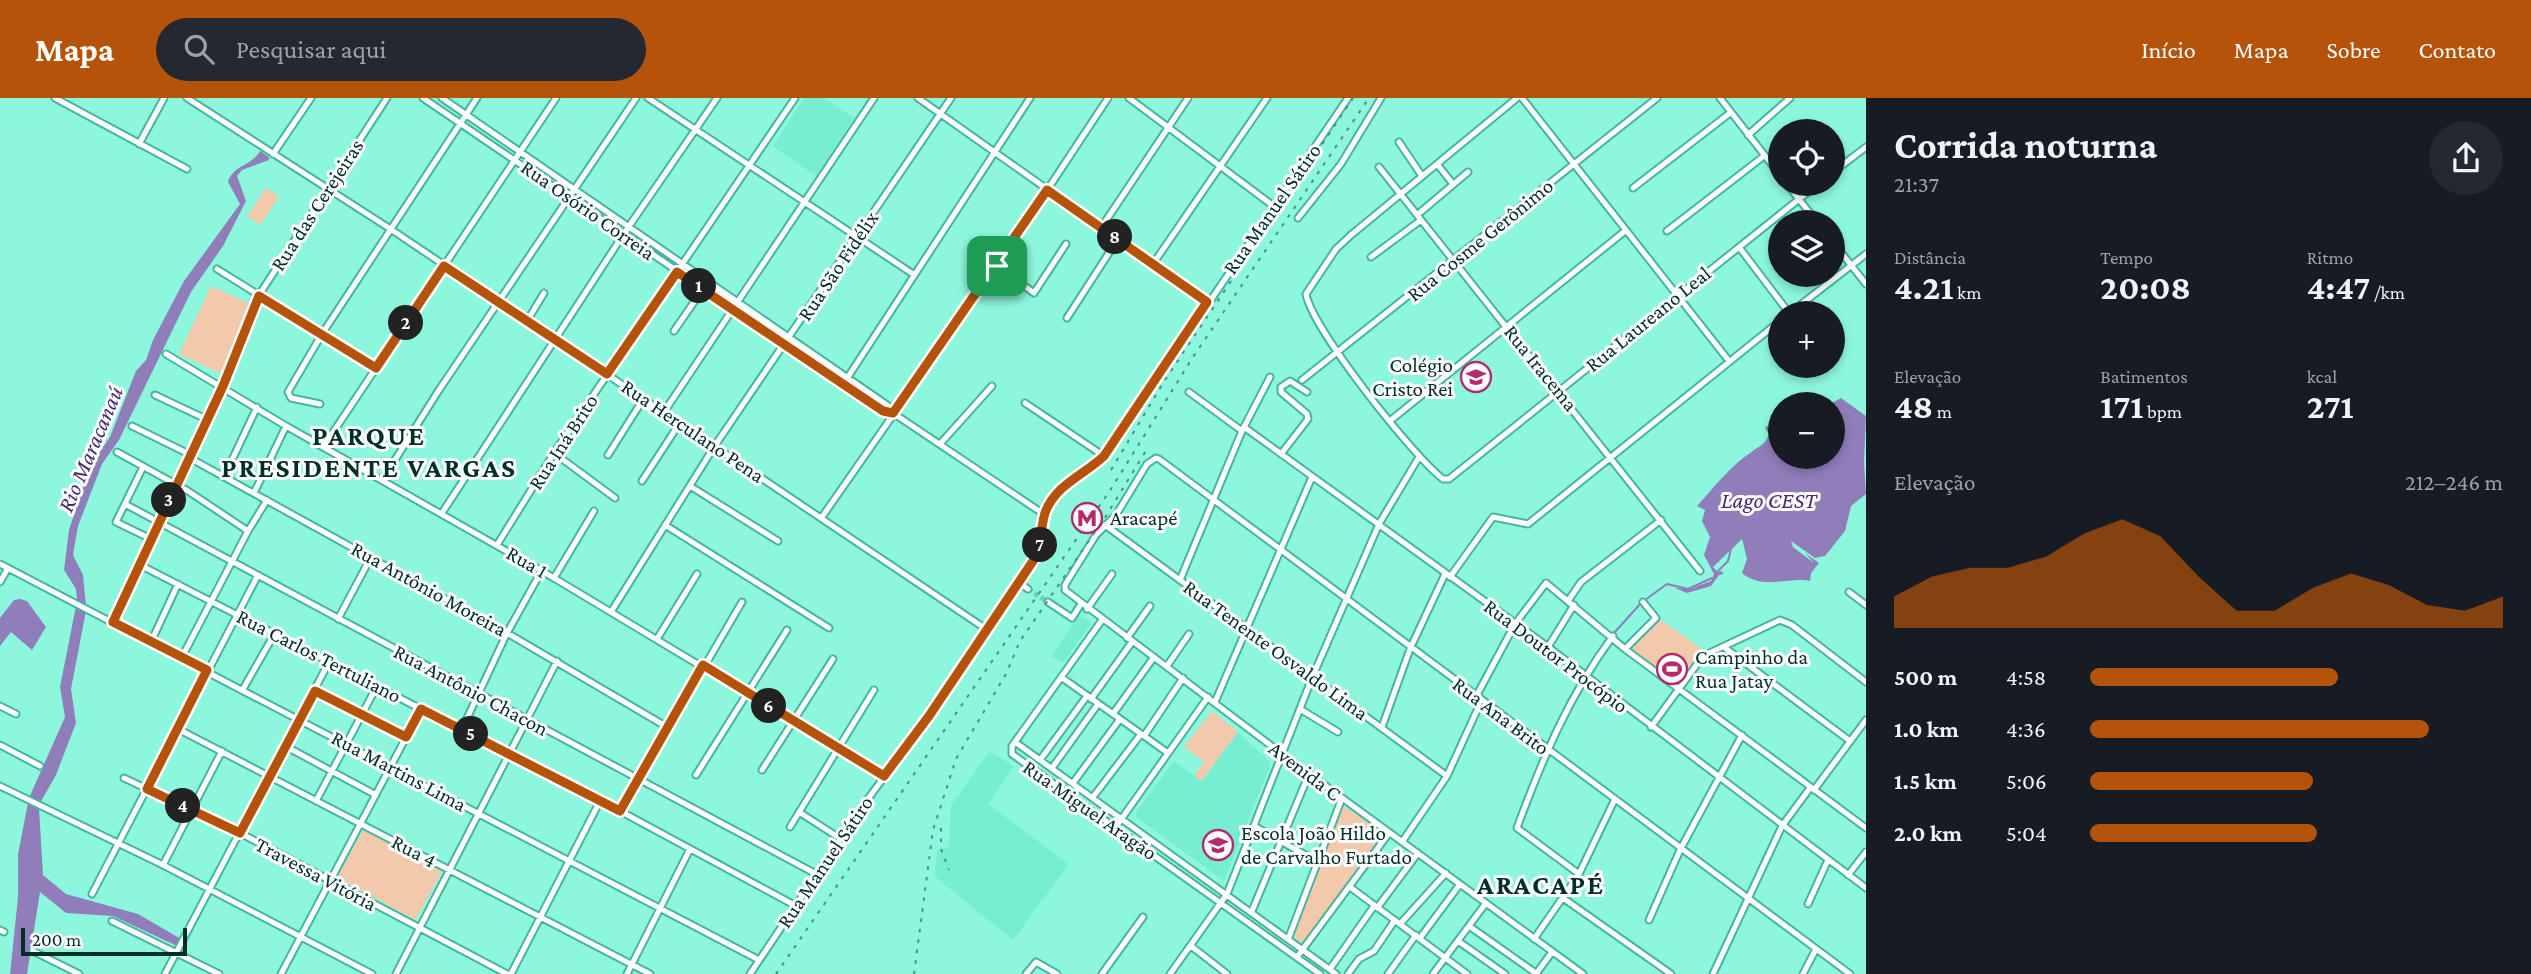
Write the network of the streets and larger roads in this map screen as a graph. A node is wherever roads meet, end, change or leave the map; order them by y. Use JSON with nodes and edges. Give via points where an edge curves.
{"nodes":[{"id":1,"x":55,"y":98,"type":"edge"},
{"id":2,"x":164,"y":98,"type":"edge"},
{"id":3,"x":187,"y":98,"type":"edge"},
{"id":4,"x":311,"y":98,"type":"edge"},
{"id":5,"x":387,"y":98,"type":"edge"},
{"id":6,"x":423,"y":98,"type":"edge"},
{"id":7,"x":442,"y":98,"type":"edge"},
{"id":8,"x":477,"y":98,"type":"edge"},
{"id":9,"x":556,"y":98,"type":"edge"},
{"id":10,"x":636,"y":98,"type":"edge"},
{"id":11,"x":648,"y":98,"type":"edge"},
{"id":12,"x":717,"y":98,"type":"edge"},
{"id":13,"x":795,"y":98,"type":"edge"},
{"id":14,"x":874,"y":98,"type":"edge"},
{"id":15,"x":918,"y":98,"type":"edge"},
{"id":16,"x":951,"y":98,"type":"edge"},
{"id":17,"x":1030,"y":98,"type":"edge"},
{"id":18,"x":1108,"y":98,"type":"edge"},
{"id":19,"x":1129,"y":98,"type":"edge"},
{"id":20,"x":1188,"y":98,"type":"edge"},
{"id":21,"x":1267,"y":98,"type":"edge"},
{"id":22,"x":1381,"y":98,"type":"edge"},
{"id":23,"x":1517,"y":98,"type":"edge"},
{"id":24,"x":1522,"y":98,"type":"edge"},
{"id":25,"x":1657,"y":98,"type":"edge"},
{"id":26,"x":1720,"y":98,"type":"edge"},
{"id":27,"x":1790,"y":98,"type":"edge"},
{"id":28,"x":1346,"y":99,"type":"edge"},
{"id":29,"x":940,"y":113,"type":"junction"},
{"id":30,"x":1730,"y":113,"type":"junction"},
{"id":31,"x":466,"y":115,"type":"junction"},
{"id":32,"x":460,"y":123,"type":"junction"},
{"id":33,"x":1168,"y":127,"type":"junction"},
{"id":34,"x":696,"y":130,"type":"junction"},
{"id":35,"x":1748,"y":135,"type":"junction"},
{"id":36,"x":1399,"y":142,"type":"dead end"},
{"id":37,"x":139,"y":144,"type":"junction"},
{"id":38,"x":1866,"y":147,"type":"edge"},
{"id":39,"x":519,"y":152,"type":"junction"},
{"id":40,"x":994,"y":152,"type":"junction"},
{"id":41,"x":272,"y":153,"type":"junction"},
{"id":42,"x":1764,"y":156,"type":"junction"},
{"id":43,"x":514,"y":160,"type":"junction"},
{"id":44,"x":1768,"y":161,"type":"edge"},
{"id":45,"x":1845,"y":163,"type":"edge"},
{"id":46,"x":1437,"y":164,"type":"junction"},
{"id":47,"x":1575,"y":164,"type":"junction"},
{"id":48,"x":1220,"y":166,"type":"junction"},
{"id":49,"x":750,"y":167,"type":"junction"},
{"id":50,"x":1380,"y":167,"type":"dead end"},
{"id":51,"x":187,"y":169,"type":"dead end"},
{"id":52,"x":1468,"y":172,"type":"dead end"},
{"id":53,"x":1422,"y":176,"type":"junction"},
{"id":54,"x":1453,"y":184,"type":"junction"},
{"id":55,"x":327,"y":187,"type":"junction"},
{"id":56,"x":1633,"y":188,"type":"dead end"},
{"id":57,"x":575,"y":189,"type":"junction"},
{"id":58,"x":1047,"y":190,"type":"junction"},
{"id":59,"x":1400,"y":195,"type":"junction"},
{"id":60,"x":1797,"y":196,"type":"edge"},
{"id":61,"x":1803,"y":196,"type":"edge"},
{"id":62,"x":569,"y":197,"type":"junction"},
{"id":63,"x":1799,"y":199,"type":"junction"},
{"id":64,"x":804,"y":203,"type":"junction"},
{"id":65,"x":1275,"y":207,"type":"junction"},
{"id":66,"x":1808,"y":210,"type":"edge"},
{"id":67,"x":1416,"y":215,"type":"junction"},
{"id":68,"x":1298,"y":218,"type":"dead end"},
{"id":69,"x":1421,"y":220,"type":"junction"},
{"id":70,"x":629,"y":227,"type":"junction"},
{"id":71,"x":1101,"y":228,"type":"junction"},
{"id":72,"x":392,"y":230,"type":"junction"},
{"id":73,"x":1625,"y":231,"type":"junction"},
{"id":74,"x":1667,"y":231,"type":"dead end"},
{"id":75,"x":624,"y":235,"type":"junction"},
{"id":76,"x":857,"y":237,"type":"junction"},
{"id":77,"x":1118,"y":239,"type":"junction"},
{"id":78,"x":1066,"y":244,"type":"dead end"},
{"id":79,"x":1739,"y":247,"type":"junction"},
{"id":80,"x":1866,"y":254,"type":"edge"},
{"id":81,"x":1371,"y":257,"type":"dead end"},
{"id":82,"x":1845,"y":258,"type":"edge"},
{"id":83,"x":1455,"y":261,"type":"junction"},
{"id":84,"x":683,"y":264,"type":"junction"},
{"id":85,"x":1153,"y":264,"type":"junction"},
{"id":86,"x":444,"y":266,"type":"junction"},
{"id":87,"x":997,"y":266,"type":"junction"},
{"id":88,"x":1851,"y":266,"type":"junction"},
{"id":89,"x":217,"y":269,"type":"dead end"},
{"id":90,"x":677,"y":272,"type":"junction"},
{"id":91,"x":913,"y":274,"type":"junction"},
{"id":92,"x":1866,"y":284,"type":"edge"},
{"id":93,"x":703,"y":289,"type":"junction"},
{"id":94,"x":544,"y":293,"type":"dead end"},
{"id":95,"x":1678,"y":295,"type":"junction"},
{"id":96,"x":259,"y":296,"type":"junction"},
{"id":97,"x":736,"y":300,"type":"junction"},
{"id":98,"x":1780,"y":301,"type":"edge"},
{"id":99,"x":1805,"y":301,"type":"edge"},
{"id":100,"x":1207,"y":302,"type":"junction"},
{"id":101,"x":500,"y":303,"type":"junction"},
{"id":102,"x":731,"y":308,"type":"junction"},
{"id":103,"x":1067,"y":318,"type":"dead end"},
{"id":104,"x":527,"y":321,"type":"junction"},
{"id":105,"x":1507,"y":325,"type":"junction"},
{"id":106,"x":1768,"y":330,"type":"edge"},
{"id":107,"x":674,"y":331,"type":"dead end"},
{"id":108,"x":322,"y":334,"type":"junction"},
{"id":109,"x":790,"y":336,"type":"junction"},
{"id":110,"x":555,"y":339,"type":"junction"},
{"id":111,"x":785,"y":344,"type":"junction"},
{"id":112,"x":1337,"y":353,"type":"junction"},
{"id":113,"x":166,"y":354,"type":"dead end"},
{"id":114,"x":1729,"y":361,"type":"junction"},
{"id":115,"x":376,"y":368,"type":"junction"},
{"id":116,"x":607,"y":374,"type":"junction"},
{"id":117,"x":1270,"y":377,"type":"dead end"},
{"id":118,"x":1302,"y":380,"type":"dead end"},
{"id":119,"x":845,"y":381,"type":"junction"},
{"id":120,"x":223,"y":386,"type":"junction"},
{"id":121,"x":992,"y":386,"type":"dead end"},
{"id":122,"x":1559,"y":390,"type":"junction"},
{"id":123,"x":1189,"y":392,"type":"dead end"},
{"id":124,"x":1307,"y":392,"type":"dead end"},
{"id":125,"x":155,"y":396,"type":"dead end"},
{"id":126,"x":644,"y":398,"type":"junction"},
{"id":127,"x":1025,"y":403,"type":"dead end"},
{"id":128,"x":320,"y":404,"type":"dead end"},
{"id":129,"x":257,"y":407,"type":"junction"},
{"id":130,"x":664,"y":412,"type":"junction"},
{"id":131,"x":893,"y":413,"type":"junction"},
{"id":132,"x":206,"y":419,"type":"junction"},
{"id":133,"x":1391,"y":420,"type":"junction"},
{"id":134,"x":679,"y":424,"type":"junction"},
{"id":135,"x":132,"y":426,"type":"dead end"},
{"id":136,"x":286,"y":426,"type":"junction"},
{"id":137,"x":1243,"y":429,"type":"junction"},
{"id":138,"x":940,"y":444,"type":"junction"},
{"id":139,"x":324,"y":446,"type":"junction"},
{"id":140,"x":714,"y":447,"type":"junction"},
{"id":141,"x":117,"y":452,"type":"dead end"},
{"id":142,"x":554,"y":453,"type":"junction"},
{"id":143,"x":1281,"y":454,"type":"junction"},
{"id":144,"x":608,"y":455,"type":"dead end"},
{"id":145,"x":1611,"y":455,"type":"junction"},
{"id":146,"x":189,"y":456,"type":"junction"},
{"id":147,"x":1104,"y":456,"type":"junction"},
{"id":148,"x":1419,"y":457,"type":"junction"},
{"id":149,"x":143,"y":467,"type":"junction"},
{"id":150,"x":224,"y":477,"type":"junction"},
{"id":151,"x":1312,"y":477,"type":"junction"},
{"id":152,"x":383,"y":479,"type":"junction"},
{"id":153,"x":642,"y":481,"type":"dead end"},
{"id":154,"x":176,"y":484,"type":"junction"},
{"id":155,"x":690,"y":486,"type":"junction"},
{"id":156,"x":254,"y":493,"type":"junction"},
{"id":157,"x":615,"y":498,"type":"dead end"},
{"id":158,"x":267,"y":500,"type":"junction"},
{"id":159,"x":1213,"y":501,"type":"junction"},
{"id":160,"x":125,"y":504,"type":"junction"},
{"id":161,"x":594,"y":511,"type":"dead end"},
{"id":162,"x":442,"y":513,"type":"junction"},
{"id":163,"x":1045,"y":515,"type":"junction"},
{"id":164,"x":822,"y":517,"type":"junction"},
{"id":165,"x":1661,"y":520,"type":"junction"},
{"id":166,"x":159,"y":522,"type":"junction"},
{"id":167,"x":1380,"y":524,"type":"junction"},
{"id":168,"x":665,"y":525,"type":"junction"},
{"id":169,"x":1105,"y":525,"type":"junction"},
{"id":170,"x":248,"y":531,"type":"junction"},
{"id":171,"x":151,"y":539,"type":"junction"},
{"id":172,"x":778,"y":541,"type":"dead end"},
{"id":173,"x":497,"y":545,"type":"junction"},
{"id":174,"x":1278,"y":550,"type":"junction"},
{"id":175,"x":371,"y":557,"type":"junction"},
{"id":176,"x":230,"y":561,"type":"junction"},
{"id":177,"x":0,"y":564,"type":"edge"},
{"id":178,"x":140,"y":565,"type":"junction"},
{"id":179,"x":8,"y":568,"type":"junction"},
{"id":180,"x":542,"y":570,"type":"junction"},
{"id":181,"x":1700,"y":571,"type":"dead end"},
{"id":182,"x":697,"y":574,"type":"dead end"},
{"id":183,"x":1112,"y":574,"type":"dead end"},
{"id":184,"x":258,"y":575,"type":"junction"},
{"id":185,"x":1448,"y":576,"type":"junction"},
{"id":186,"x":554,"y":578,"type":"junction"},
{"id":187,"x":1180,"y":580,"type":"junction"},
{"id":188,"x":0,"y":582,"type":"edge"},
{"id":189,"x":1018,"y":582,"type":"junction"},
{"id":190,"x":178,"y":584,"type":"junction"},
{"id":191,"x":1028,"y":589,"type":"tunnel mouth"},
{"id":192,"x":1849,"y":592,"type":"dead end"},
{"id":193,"x":210,"y":600,"type":"junction"},
{"id":194,"x":1346,"y":601,"type":"junction"},
{"id":195,"x":1568,"y":601,"type":"junction"},
{"id":196,"x":742,"y":602,"type":"dead end"},
{"id":197,"x":1048,"y":602,"type":"tunnel mouth"},
{"id":198,"x":1643,"y":602,"type":"dead end"},
{"id":199,"x":1081,"y":604,"type":"junction"},
{"id":200,"x":1866,"y":605,"type":"edge"},
{"id":201,"x":1150,"y":606,"type":"dead end"},
{"id":202,"x":1574,"y":606,"type":"junction"},
{"id":203,"x":1087,"y":609,"type":"junction"},
{"id":204,"x":611,"y":612,"type":"junction"},
{"id":205,"x":236,"y":613,"type":"junction"},
{"id":206,"x":338,"y":619,"type":"junction"},
{"id":207,"x":1102,"y":620,"type":"junction"},
{"id":208,"x":113,"y":622,"type":"junction"},
{"id":209,"x":1515,"y":624,"type":"junction"},
{"id":210,"x":1245,"y":627,"type":"junction"},
{"id":211,"x":829,"y":628,"type":"dead end"},
{"id":212,"x":986,"y":629,"type":"junction"},
{"id":213,"x":787,"y":630,"type":"dead end"},
{"id":214,"x":275,"y":633,"type":"junction"},
{"id":215,"x":507,"y":633,"type":"junction"},
{"id":216,"x":1189,"y":634,"type":"dead end"},
{"id":217,"x":1613,"y":636,"type":"junction"},
{"id":218,"x":657,"y":639,"type":"junction"},
{"id":219,"x":1130,"y":640,"type":"junction"},
{"id":220,"x":151,"y":642,"type":"junction"},
{"id":221,"x":1548,"y":647,"type":"junction"},
{"id":222,"x":1724,"y":647,"type":"junction"},
{"id":223,"x":1410,"y":649,"type":"junction"},
{"id":224,"x":1625,"y":649,"type":"junction"},
{"id":225,"x":181,"y":657,"type":"junction"},
{"id":226,"x":1154,"y":657,"type":"junction"},
{"id":227,"x":832,"y":659,"type":"dead end"},
{"id":228,"x":329,"y":662,"type":"junction"},
{"id":229,"x":557,"y":662,"type":"junction"},
{"id":230,"x":703,"y":665,"type":"junction"},
{"id":231,"x":1167,"y":666,"type":"junction"},
{"id":232,"x":207,"y":670,"type":"junction"},
{"id":233,"x":1583,"y":676,"type":"junction"},
{"id":234,"x":1061,"y":677,"type":"junction"},
{"id":235,"x":1183,"y":678,"type":"junction"},
{"id":236,"x":1312,"y":678,"type":"junction"},
{"id":237,"x":1866,"y":682,"type":"edge"},
{"id":238,"x":376,"y":686,"type":"junction"},
{"id":239,"x":243,"y":689,"type":"junction"},
{"id":240,"x":1678,"y":689,"type":"junction"},
{"id":241,"x":874,"y":690,"type":"dead end"},
{"id":242,"x":315,"y":691,"type":"junction"},
{"id":243,"x":478,"y":692,"type":"junction"},
{"id":244,"x":748,"y":693,"type":"junction"},
{"id":245,"x":1089,"y":698,"type":"junction"},
{"id":246,"x":1208,"y":698,"type":"junction"},
{"id":247,"x":1479,"y":699,"type":"junction"},
{"id":248,"x":1214,"y":702,"type":"junction"},
{"id":249,"x":1098,"y":704,"type":"junction"},
{"id":250,"x":0,"y":706,"type":"edge"},
{"id":251,"x":421,"y":709,"type":"junction"},
{"id":252,"x":1300,"y":709,"type":"junction"},
{"id":253,"x":1113,"y":713,"type":"junction"},
{"id":254,"x":16,"y":714,"type":"dead end"},
{"id":255,"x":361,"y":715,"type":"junction"},
{"id":256,"x":300,"y":719,"type":"junction"},
{"id":257,"x":1120,"y":719,"type":"junction"},
{"id":258,"x":528,"y":720,"type":"junction"},
{"id":259,"x":1866,"y":720,"type":"edge"},
{"id":260,"x":794,"y":721,"type":"junction"},
{"id":261,"x":667,"y":727,"type":"junction"},
{"id":262,"x":1382,"y":727,"type":"junction"},
{"id":263,"x":1651,"y":727,"type":"junction"},
{"id":264,"x":178,"y":729,"type":"junction"},
{"id":265,"x":462,"y":729,"type":"junction"},
{"id":266,"x":1339,"y":732,"type":"dead end"},
{"id":267,"x":1142,"y":735,"type":"junction"},
{"id":268,"x":1742,"y":735,"type":"junction"},
{"id":269,"x":406,"y":737,"type":"junction"},
{"id":270,"x":1850,"y":741,"type":"junction"},
{"id":271,"x":1015,"y":742,"type":"junction"},
{"id":272,"x":346,"y":744,"type":"junction"},
{"id":273,"x":0,"y":745,"type":"edge"},
{"id":274,"x":285,"y":746,"type":"junction"},
{"id":275,"x":839,"y":748,"type":"junction"},
{"id":276,"x":1546,"y":750,"type":"junction"},
{"id":277,"x":222,"y":751,"type":"junction"},
{"id":278,"x":1168,"y":753,"type":"junction"},
{"id":279,"x":510,"y":754,"type":"junction"},
{"id":280,"x":1282,"y":754,"type":"junction"},
{"id":281,"x":1040,"y":760,"type":"junction"},
{"id":282,"x":40,"y":766,"type":"dead end"},
{"id":283,"x":391,"y":766,"type":"junction"},
{"id":284,"x":1052,"y":768,"type":"junction"},
{"id":285,"x":762,"y":770,"type":"dead end"},
{"id":286,"x":331,"y":772,"type":"junction"},
{"id":287,"x":1309,"y":774,"type":"junction"},
{"id":288,"x":696,"y":775,"type":"dead end"},
{"id":289,"x":270,"y":776,"type":"junction"},
{"id":290,"x":884,"y":776,"type":"junction"},
{"id":291,"x":1447,"y":776,"type":"junction"},
{"id":292,"x":1718,"y":777,"type":"junction"},
{"id":293,"x":124,"y":778,"type":"dead end"},
{"id":294,"x":638,"y":780,"type":"junction"},
{"id":295,"x":1073,"y":783,"type":"junction"},
{"id":296,"x":0,"y":786,"type":"edge"},
{"id":297,"x":147,"y":789,"type":"junction"},
{"id":298,"x":1812,"y":789,"type":"junction"},
{"id":299,"x":376,"y":795,"type":"junction"},
{"id":300,"x":1090,"y":795,"type":"junction"},
{"id":301,"x":1342,"y":798,"type":"junction"},
{"id":302,"x":316,"y":801,"type":"junction"},
{"id":303,"x":600,"y":801,"type":"junction"},
{"id":304,"x":1614,"y":801,"type":"junction"},
{"id":305,"x":1081,"y":804,"type":"junction"},
{"id":306,"x":193,"y":811,"type":"junction"},
{"id":307,"x":620,"y":811,"type":"junction"},
{"id":308,"x":799,"y":812,"type":"junction"},
{"id":309,"x":480,"y":814,"type":"junction"},
{"id":310,"x":1122,"y":818,"type":"junction"},
{"id":311,"x":361,"y":822,"type":"junction"},
{"id":312,"x":1254,"y":826,"type":"junction"},
{"id":313,"x":1782,"y":826,"type":"junction"},
{"id":314,"x":789,"y":827,"type":"dead end"},
{"id":315,"x":1115,"y":828,"type":"junction"},
{"id":316,"x":1866,"y":828,"type":"edge"},
{"id":317,"x":240,"y":833,"type":"junction"},
{"id":318,"x":1389,"y":833,"type":"junction"},
{"id":319,"x":841,"y":839,"type":"junction"},
{"id":320,"x":1281,"y":839,"type":"junction"},
{"id":321,"x":1402,"y":842,"type":"junction"},
{"id":322,"x":119,"y":843,"type":"junction"},
{"id":323,"x":690,"y":849,"type":"junction"},
{"id":324,"x":1680,"y":850,"type":"junction"},
{"id":325,"x":1866,"y":852,"type":"edge"},
{"id":326,"x":1418,"y":853,"type":"junction"},
{"id":327,"x":570,"y":859,"type":"junction"},
{"id":328,"x":1828,"y":860,"type":"junction"},
{"id":329,"x":1318,"y":862,"type":"junction"},
{"id":330,"x":163,"y":865,"type":"junction"},
{"id":331,"x":451,"y":871,"type":"junction"},
{"id":332,"x":1446,"y":873,"type":"junction"},
{"id":333,"x":1579,"y":874,"type":"junction"},
{"id":334,"x":818,"y":875,"type":"junction"},
{"id":335,"x":1201,"y":875,"type":"junction"},
{"id":336,"x":1848,"y":875,"type":"junction"},
{"id":337,"x":328,"y":881,"type":"junction"},
{"id":338,"x":1194,"y":884,"type":"junction"},
{"id":339,"x":1460,"y":884,"type":"junction"},
{"id":340,"x":1350,"y":887,"type":"junction"},
{"id":341,"x":1866,"y":888,"type":"edge"},
{"id":342,"x":210,"y":889,"type":"junction"},
{"id":343,"x":92,"y":894,"type":"dead end"},
{"id":344,"x":1227,"y":894,"type":"junction"},
{"id":345,"x":1563,"y":898,"type":"junction"},
{"id":346,"x":1746,"y":898,"type":"junction"},
{"id":347,"x":1486,"y":903,"type":"junction"},
{"id":348,"x":1808,"y":904,"type":"dead end"},
{"id":349,"x":1222,"y":905,"type":"junction"},
{"id":350,"x":796,"y":906,"type":"junction"},
{"id":351,"x":659,"y":907,"type":"junction"},
{"id":352,"x":1376,"y":907,"type":"junction"},
{"id":353,"x":1252,"y":911,"type":"junction"},
{"id":354,"x":1143,"y":917,"type":"dead end"},
{"id":355,"x":1259,"y":917,"type":"junction"},
{"id":356,"x":540,"y":918,"type":"junction"},
{"id":357,"x":1649,"y":920,"type":"dead end"},
{"id":358,"x":111,"y":921,"type":"dead end"},
{"id":359,"x":1398,"y":922,"type":"junction"},
{"id":360,"x":1469,"y":926,"type":"junction"},
{"id":361,"x":1253,"y":927,"type":"junction"},
{"id":362,"x":419,"y":929,"type":"junction"},
{"id":363,"x":299,"y":936,"type":"junction"},
{"id":364,"x":1418,"y":936,"type":"junction"},
{"id":365,"x":1289,"y":937,"type":"junction"},
{"id":366,"x":1534,"y":939,"type":"junction"},
{"id":367,"x":1458,"y":941,"type":"junction"},
{"id":368,"x":1191,"y":946,"type":"junction"},
{"id":369,"x":1305,"y":948,"type":"junction"},
{"id":370,"x":1816,"y":949,"type":"junction"},
{"id":371,"x":33,"y":951,"type":"dead end"},
{"id":372,"x":1552,"y":952,"type":"junction"},
{"id":373,"x":176,"y":953,"type":"junction"},
{"id":374,"x":1297,"y":957,"type":"junction"},
{"id":375,"x":1444,"y":958,"type":"junction"},
{"id":376,"x":759,"y":960,"type":"junction"},
{"id":377,"x":631,"y":964,"type":"junction"},
{"id":378,"x":1330,"y":969,"type":"junction"},
{"id":379,"x":79,"y":974,"type":"edge"},
{"id":380,"x":165,"y":974,"type":"edge"},
{"id":381,"x":219,"y":974,"type":"edge"},
{"id":382,"x":281,"y":974,"type":"edge"},
{"id":383,"x":372,"y":974,"type":"edge"},
{"id":384,"x":396,"y":974,"type":"edge"},
{"id":385,"x":509,"y":974,"type":"edge"},
{"id":386,"x":627,"y":974,"type":"edge"},
{"id":387,"x":650,"y":974,"type":"edge"},
{"id":388,"x":750,"y":974,"type":"edge"},
{"id":389,"x":1026,"y":974,"type":"edge"},
{"id":390,"x":1057,"y":974,"type":"edge"},
{"id":391,"x":1102,"y":974,"type":"edge"},
{"id":392,"x":1170,"y":974,"type":"edge"},
{"id":393,"x":1227,"y":974,"type":"edge"},
{"id":394,"x":1320,"y":974,"type":"edge"},
{"id":395,"x":1336,"y":974,"type":"edge"},
{"id":396,"x":1348,"y":974,"type":"edge"},
{"id":397,"x":1388,"y":974,"type":"edge"},
{"id":398,"x":1433,"y":974,"type":"edge"},
{"id":399,"x":1467,"y":974,"type":"edge"},
{"id":400,"x":1504,"y":974,"type":"edge"},
{"id":401,"x":1536,"y":974,"type":"edge"},
{"id":402,"x":1583,"y":974,"type":"edge"},
{"id":403,"x":1671,"y":974,"type":"edge"},
{"id":404,"x":1713,"y":974,"type":"edge"},
{"id":405,"x":1803,"y":974,"type":"edge"},
{"id":406,"x":1850,"y":974,"type":"edge"}],
"edges":[{"from":1,"to":37,"type":"street"},
{"from":2,"to":37,"type":"street"},
{"from":3,"to":41,"type":"street","name":"Rua Herculano Pena"},
{"from":4,"to":41,"type":"street"},
{"from":5,"to":55,"type":"street","name":"Rua das Cerejeiras"},
{"from":6,"to":32,"type":"street","name":"Rua Osório Correia"},
{"from":7,"to":31,"type":"street","name":"Rua Osório Correia"},
{"from":8,"to":31,"type":"street"},
{"from":9,"to":39,"type":"street"},
{"from":10,"to":57,"type":"street"},
{"from":11,"to":34,"type":"street"},
{"from":12,"to":34,"type":"street"},
{"from":13,"to":49,"type":"street","name":"Rua Iná Brito"},
{"from":14,"to":64,"type":"street"},
{"from":15,"to":29,"type":"street"},
{"from":16,"to":29,"type":"street","name":"Rua São Fidélix"},
{"from":17,"to":40,"type":"street"},
{"from":18,"to":58,"type":"street"},
{"from":19,"to":33,"type":"street"},
{"from":20,"to":33,"type":"street"},
{"from":21,"to":48,"type":"street"},
{"from":22,"to":68,"type":"street","via":[[1336,173]]},
{"from":23,"to":46,"type":"street"},
{"from":24,"to":47,"type":"street"},
{"from":25,"to":47,"type":"street","name":"Rua Cosme Gerônimo"},
{"from":26,"to":30,"type":"street"},
{"from":27,"to":35,"type":"street"},
{"from":28,"to":65,"type":"street","name":"Rua Manuel Sátiro"},
{"from":29,"to":40,"type":"street"},
{"from":29,"to":76,"type":"street","name":"Rua São Fidélix"},
{"from":30,"to":35,"type":"street"},
{"from":30,"to":56,"type":"street"},
{"from":31,"to":32,"type":"street"},
{"from":31,"to":39,"type":"street","name":"Rua Osório Correia"},
{"from":32,"to":43,"type":"street","name":"Rua Osório Correia"},
{"from":32,"to":72,"type":"street"},
{"from":33,"to":48,"type":"street"},
{"from":33,"to":71,"type":"street"},
{"from":34,"to":49,"type":"street"},
{"from":34,"to":70,"type":"street"},
{"from":35,"to":42,"type":"street"},
{"from":36,"to":53,"type":"street"},
{"from":37,"to":51,"type":"street"},
{"from":38,"to":45,"type":"street"},
{"from":39,"to":43,"type":"street"},
{"from":39,"to":57,"type":"street","name":"Rua Osório Correia"},
{"from":40,"to":58,"type":"street"},
{"from":40,"to":91,"type":"street"},
{"from":41,"to":55,"type":"street","name":"Rua Herculano Pena"},
{"from":42,"to":44,"type":"street"},
{"from":42,"to":74,"type":"street"},
{"from":43,"to":62,"type":"street","name":"Rua Osório Correia"},
{"from":43,"to":86,"type":"street"},
{"from":46,"to":53,"type":"street"},
{"from":46,"to":54,"type":"street"},
{"from":47,"to":73,"type":"street"},
{"from":47,"to":83,"type":"street","name":"Rua Cosme Gerônimo"},
{"from":48,"to":65,"type":"street"},
{"from":48,"to":85,"type":"street"},
{"from":49,"to":64,"type":"street"},
{"from":49,"to":84,"type":"street","name":"Rua Iná Brito"},
{"from":50,"to":59,"type":"street","name":"Rua Iracema"},
{"from":52,"to":54,"type":"street"},
{"from":53,"to":59,"type":"street"},
{"from":54,"to":67,"type":"street"},
{"from":55,"to":72,"type":"street","name":"Rua Herculano Pena"},
{"from":55,"to":96,"type":"street","name":"Rua das Cerejeiras"},
{"from":57,"to":62,"type":"street"},
{"from":57,"to":70,"type":"street","name":"Rua Osório Correia"},
{"from":58,"to":71,"type":"street"},
{"from":58,"to":87,"type":"street"},
{"from":59,"to":67,"type":"street","name":"Rua Iracema"},
{"from":59,"to":112,"type":"street","via":[[1336,249],[1307,291],[1317,323]]},
{"from":60,"to":63,"type":"street"},
{"from":61,"to":63,"type":"street","name":"Rua Laureano Leal"},
{"from":62,"to":75,"type":"street","name":"Rua Osório Correia"},
{"from":62,"to":101,"type":"street"},
{"from":63,"to":66,"type":"street"},
{"from":63,"to":79,"type":"street","name":"Rua Laureano Leal"},
{"from":64,"to":76,"type":"street"},
{"from":64,"to":97,"type":"street"},
{"from":65,"to":100,"type":"street","name":"Rua Manuel Sátiro"},
{"from":67,"to":69,"type":"street","name":"Rua Iracema"},
{"from":69,"to":81,"type":"street"},
{"from":69,"to":83,"type":"street","name":"Rua Iracema"},
{"from":70,"to":75,"type":"street"},
{"from":70,"to":84,"type":"street","name":"Rua Osório Correia"},
{"from":71,"to":77,"type":"street"},
{"from":72,"to":86,"type":"street","name":"Rua Herculano Pena"},
{"from":72,"to":108,"type":"street"},
{"from":73,"to":95,"type":"street"},
{"from":73,"to":105,"type":"street"},
{"from":75,"to":90,"type":"street","name":"Rua Osório Correia"},
{"from":75,"to":110,"type":"street"},
{"from":76,"to":91,"type":"street"},
{"from":76,"to":109,"type":"street","name":"Rua São Fidélix"},
{"from":77,"to":85,"type":"street"},
{"from":77,"to":103,"type":"street"},
{"from":78,"to":87,"type":"street","via":[[1034,293]]},
{"from":79,"to":95,"type":"street","name":"Rua Laureano Leal"},
{"from":79,"to":98,"type":"street"},
{"from":80,"to":88,"type":"street"},
{"from":82,"to":88,"type":"street"},
{"from":83,"to":105,"type":"street","name":"Rua Iracema"},
{"from":83,"to":112,"type":"street","name":"Rua Cosme Gerônimo"},
{"from":84,"to":90,"type":"street","name":"Rua Iná Brito"},
{"from":84,"to":97,"type":"street","name":"Rua Osório Correia"},
{"from":85,"to":100,"type":"street"},
{"from":86,"to":101,"type":"street","name":"Rua Herculano Pena"},
{"from":86,"to":115,"type":"street"},
{"from":87,"to":131,"type":"street"},
{"from":88,"to":92,"type":"street"},
{"from":88,"to":99,"type":"street"},
{"from":89,"to":96,"type":"street"},
{"from":90,"to":93,"type":"street","name":"Rua Osório Correia"},
{"from":90,"to":116,"type":"street","name":"Rua Iná Brito"},
{"from":91,"to":119,"type":"street"},
{"from":93,"to":102,"type":"street","name":"Rua Osório Correia"},
{"from":93,"to":107,"type":"street"},
{"from":94,"to":104,"type":"street"},
{"from":95,"to":114,"type":"street"},
{"from":95,"to":122,"type":"street","name":"Rua Laureano Leal"},
{"from":96,"to":108,"type":"street"},
{"from":96,"to":120,"type":"street","name":"Rua das Cerejeiras"},
{"from":97,"to":102,"type":"street"},
{"from":97,"to":109,"type":"street","name":"Rua Osório Correia"},
{"from":100,"to":147,"type":"street","name":"Rua Manuel Sátiro"},
{"from":101,"to":104,"type":"street","name":"Rua Herculano Pena"},
{"from":101,"to":152,"type":"street"},
{"from":102,"to":111,"type":"street","name":"Rua Osório Correia"},
{"from":102,"to":130,"type":"street"},
{"from":104,"to":110,"type":"street","name":"Rua Herculano Pena"},
{"from":105,"to":122,"type":"street","name":"Rua Iracema"},
{"from":105,"to":133,"type":"street"},
{"from":106,"to":114,"type":"street"},
{"from":108,"to":115,"type":"street"},
{"from":108,"to":128,"type":"street","via":[[288,394]]},
{"from":109,"to":111,"type":"street","name":"Rua São Fidélix"},
{"from":109,"to":119,"type":"street","name":"Rua Osório Correia"},
{"from":110,"to":116,"type":"street","name":"Rua Herculano Pena"},
{"from":110,"to":162,"type":"street"},
{"from":111,"to":119,"type":"street","name":"Rua Osório Correia"},
{"from":111,"to":140,"type":"street","name":"Rua São Fidélix"},
{"from":112,"to":118,"type":"street","name":"Rua Cosme Gerônimo"},
{"from":112,"to":133,"type":"street"},
{"from":113,"to":120,"type":"street","name":"Rua 1"},
{"from":114,"to":145,"type":"street"},
{"from":115,"to":139,"type":"street"},
{"from":116,"to":126,"type":"street","name":"Rua Herculano Pena"},
{"from":116,"to":142,"type":"street","name":"Rua Iná Brito"},
{"from":117,"to":137,"type":"street"},
{"from":119,"to":131,"type":"street","name":"Rua Osório Correia"},
{"from":120,"to":129,"type":"street","name":"Rua 1"},
{"from":120,"to":132,"type":"street","name":"Rua das Cerejeiras"},
{"from":121,"to":138,"type":"street"},
{"from":122,"to":145,"type":"street","name":"Rua Iracema"},
{"from":122,"to":148,"type":"street","name":"Rua Laureano Leal","via":[[1445,480]]},
{"from":123,"to":137,"type":"street","name":"Rua Doutor Procópio"},
{"from":124,"to":143,"type":"street","via":[[1290,381],[1281,387],[1308,418]]},
{"from":125,"to":132,"type":"street"},
{"from":126,"to":130,"type":"street","name":"Rua Herculano Pena"},
{"from":126,"to":144,"type":"street"},
{"from":127,"to":147,"type":"street"},
{"from":129,"to":136,"type":"street","name":"Rua 1"},
{"from":129,"to":150,"type":"street"},
{"from":130,"to":134,"type":"street","name":"Rua Herculano Pena"},
{"from":131,"to":138,"type":"street","name":"Rua Osório Correia"},
{"from":131,"to":164,"type":"street"},
{"from":132,"to":146,"type":"street","name":"Rua das Cerejeiras"},
{"from":133,"to":148,"type":"street"},
{"from":134,"to":140,"type":"street","name":"Rua Herculano Pena"},
{"from":134,"to":153,"type":"street"},
{"from":135,"to":146,"type":"street","name":"Rua Antônio Moreira"},
{"from":136,"to":139,"type":"street","name":"Rua 1"},
{"from":136,"to":156,"type":"street"},
{"from":137,"to":143,"type":"street","name":"Rua Doutor Procópio"},
{"from":137,"to":159,"type":"street"},
{"from":138,"to":163,"type":"street","name":"Rua Osório Correia"},
{"from":139,"to":152,"type":"street","name":"Rua 1"},
{"from":140,"to":155,"type":"street","name":"Rua São Fidélix"},
{"from":140,"to":164,"type":"street","name":"Rua Herculano Pena"},
{"from":141,"to":149,"type":"street"},
{"from":142,"to":157,"type":"street"},
{"from":142,"to":173,"type":"street","name":"Rua Iná Brito"},
{"from":143,"to":151,"type":"street","name":"Rua Doutor Procópio"},
{"from":145,"to":165,"type":"street","name":"Rua Iracema"},
{"from":145,"to":185,"type":"street","via":[[1528,524],[1493,517]]},
{"from":146,"to":150,"type":"street","name":"Rua Antônio Moreira"},
{"from":146,"to":154,"type":"street","name":"Rua das Cerejeiras"},
{"from":147,"to":163,"type":"street","name":"Rua Manuel Sátiro","via":[[1065,485]]},
{"from":148,"to":167,"type":"street"},
{"from":149,"to":154,"type":"street"},
{"from":149,"to":160,"type":"street"},
{"from":150,"to":156,"type":"street","name":"Rua Antônio Moreira"},
{"from":151,"to":167,"type":"street","name":"Rua Doutor Procópio"},
{"from":151,"to":174,"type":"street"},
{"from":152,"to":162,"type":"street","name":"Rua 1"},
{"from":154,"to":166,"type":"street","name":"Rua das Cerejeiras"},
{"from":154,"to":170,"type":"street"},
{"from":155,"to":168,"type":"street","name":"Rua São Fidélix"},
{"from":155,"to":172,"type":"street"},
{"from":156,"to":158,"type":"street","name":"Rua Antônio Moreira"},
{"from":158,"to":170,"type":"street"},
{"from":158,"to":175,"type":"street","name":"Rua Antônio Moreira"},
{"from":159,"to":169,"type":"street","name":"Rua Ana Brito","via":[[1159,459],[1147,464]]},
{"from":159,"to":174,"type":"street","name":"Rua Ana Brito"},
{"from":159,"to":187,"type":"street"},
{"from":160,"to":166,"type":"street","name":"Rua Antônio Chacon"},
{"from":160,"to":171,"type":"street","via":[[117,524]]},
{"from":161,"to":186,"type":"street"},
{"from":162,"to":173,"type":"street","name":"Rua 1"},
{"from":163,"to":189,"type":"street","name":"Rua Manuel Sátiro","via":[[1040,548]]},
{"from":164,"to":212,"type":"street","name":"Rua Herculano Pena"},
{"from":165,"to":181,"type":"street","name":"Rua Iracema"},
{"from":165,"to":195,"type":"street","via":[[1581,582]]},
{"from":166,"to":171,"type":"street","name":"Rua das Cerejeiras"},
{"from":166,"to":176,"type":"street","name":"Rua Antônio Chacon"},
{"from":167,"to":185,"type":"street","name":"Rua Doutor Procópio"},
{"from":167,"to":194,"type":"street"},
{"from":168,"to":204,"type":"street","name":"Rua São Fidélix"},
{"from":168,"to":211,"type":"street"},
{"from":169,"to":187,"type":"street","name":"Rua Tenente Osvaldo Lima"},
{"from":169,"to":199,"type":"street","name":"Avenida C","via":[[1064,589]]},
{"from":170,"to":176,"type":"street"},
{"from":171,"to":178,"type":"street","name":"Rua das Cerejeiras"},
{"from":173,"to":180,"type":"street","name":"Rua 1"},
{"from":174,"to":194,"type":"street","name":"Rua Ana Brito"},
{"from":174,"to":210,"type":"street"},
{"from":175,"to":206,"type":"street"},
{"from":175,"to":215,"type":"street","name":"Rua Antônio Moreira"},
{"from":176,"to":184,"type":"street","name":"Rua Antônio Chacon"},
{"from":176,"to":193,"type":"street"},
{"from":177,"to":179,"type":"street","name":"Rua Martins Lima"},
{"from":178,"to":190,"type":"street","name":"Rua Carlos Tertuliano"},
{"from":178,"to":208,"type":"street","name":"Rua das Cerejeiras"},
{"from":179,"to":188,"type":"street"},
{"from":179,"to":208,"type":"street","name":"Rua Martins Lima"},
{"from":180,"to":186,"type":"street","name":"Rua 1"},
{"from":180,"to":215,"type":"street"},
{"from":182,"to":218,"type":"street"},
{"from":183,"to":203,"type":"street"},
{"from":184,"to":205,"type":"street"},
{"from":184,"to":206,"type":"street","name":"Rua Antônio Chacon"},
{"from":185,"to":209,"type":"street","name":"Rua Doutor Procópio"},
{"from":185,"to":223,"type":"street"},
{"from":186,"to":204,"type":"street","name":"Rua 1"},
{"from":187,"to":210,"type":"street","name":"Rua Tenente Osvaldo Lima"},
{"from":189,"to":191,"type":"street"},
{"from":189,"to":212,"type":"street","name":"Rua Manuel Sátiro"},
{"from":190,"to":193,"type":"street","name":"Rua Carlos Tertuliano"},
{"from":190,"to":220,"type":"street"},
{"from":192,"to":200,"type":"street"},
{"from":193,"to":205,"type":"street","name":"Rua Carlos Tertuliano"},
{"from":193,"to":225,"type":"street"},
{"from":194,"to":223,"type":"street","name":"Rua Ana Brito"},
{"from":194,"to":236,"type":"street"},
{"from":195,"to":202,"type":"street"},
{"from":195,"to":209,"type":"street","via":[[1546,583]]},
{"from":196,"to":230,"type":"street"},
{"from":197,"to":199,"type":"street","via":[[1072,618]]},
{"from":198,"to":224,"type":"street","via":[[1656,618]]},
{"from":199,"to":203,"type":"street","name":"Avenida C"},
{"from":201,"to":219,"type":"street"},
{"from":202,"to":217,"type":"street"},
{"from":202,"to":221,"type":"street"},
{"from":203,"to":207,"type":"street","name":"Avenida C"},
{"from":204,"to":218,"type":"street","name":"Rua 1"},
{"from":205,"to":214,"type":"street","name":"Rua Carlos Tertuliano"},
{"from":205,"to":232,"type":"street"},
{"from":206,"to":243,"type":"street","name":"Rua Antônio Chacon"},
{"from":207,"to":219,"type":"street","name":"Avenida C"},
{"from":207,"to":234,"type":"street"},
{"from":208,"to":220,"type":"street","name":"Rua Martins Lima"},
{"from":209,"to":221,"type":"street","name":"Rua Doutor Procópio"},
{"from":209,"to":247,"type":"street"},
{"from":210,"to":236,"type":"street","name":"Rua Tenente Osvaldo Lima"},
{"from":210,"to":248,"type":"street"},
{"from":212,"to":290,"type":"street","name":"Rua Manuel Sátiro"},
{"from":213,"to":244,"type":"street"},
{"from":214,"to":228,"type":"street","name":"Rua Carlos Tertuliano"},
{"from":214,"to":239,"type":"street"},
{"from":215,"to":229,"type":"street","name":"Rua Antônio Moreira"},
{"from":215,"to":243,"type":"street"},
{"from":216,"to":231,"type":"street"},
{"from":217,"to":224,"type":"street"},
{"from":217,"to":233,"type":"street"},
{"from":218,"to":230,"type":"street","name":"Rua 1"},
{"from":219,"to":226,"type":"street","name":"Avenida C"},
{"from":219,"to":245,"type":"street"},
{"from":220,"to":225,"type":"street","name":"Rua Martins Lima"},
{"from":221,"to":233,"type":"street","name":"Rua Doutor Procópio"},
{"from":222,"to":237,"type":"street","via":[[1776,621],[1786,621]]},
{"from":222,"to":240,"type":"street","via":[[1703,656]]},
{"from":222,"to":270,"type":"street"},
{"from":223,"to":247,"type":"street","name":"Rua Ana Brito"},
{"from":223,"to":262,"type":"street"},
{"from":224,"to":240,"type":"street"},
{"from":225,"to":232,"type":"street","name":"Rua Martins Lima"},
{"from":226,"to":231,"type":"street","name":"Avenida C"},
{"from":226,"to":253,"type":"street"},
{"from":227,"to":260,"type":"street"},
{"from":228,"to":238,"type":"street","name":"Rua Carlos Tertuliano"},
{"from":228,"to":242,"type":"street"},
{"from":229,"to":258,"type":"street"},
{"from":229,"to":261,"type":"street","name":"Rua Antônio Moreira"},
{"from":230,"to":244,"type":"street","name":"Rua 1"},
{"from":230,"to":261,"type":"street"},
{"from":231,"to":235,"type":"street","name":"Avenida C"},
{"from":232,"to":239,"type":"street","name":"Rua Martins Lima"},
{"from":232,"to":264,"type":"street"},
{"from":233,"to":263,"type":"street","name":"Rua Doutor Procópio"},
{"from":233,"to":276,"type":"street"},
{"from":234,"to":245,"type":"street"},
{"from":234,"to":271,"type":"street"},
{"from":235,"to":246,"type":"street","name":"Avenida C"},
{"from":235,"to":267,"type":"street"},
{"from":236,"to":252,"type":"street"},
{"from":236,"to":262,"type":"street","name":"Rua Tenente Osvaldo Lima"},
{"from":238,"to":251,"type":"street","name":"Rua Carlos Tertuliano"},
{"from":238,"to":255,"type":"street"},
{"from":239,"to":256,"type":"street","name":"Rua Martins Lima"},
{"from":240,"to":263,"type":"street"},
{"from":240,"to":268,"type":"street"},
{"from":241,"to":275,"type":"street"},
{"from":242,"to":255,"type":"street"},
{"from":242,"to":256,"type":"street"},
{"from":243,"to":258,"type":"street","name":"Rua Antônio Chacon"},
{"from":243,"to":265,"type":"street"},
{"from":244,"to":260,"type":"street","name":"Rua 1"},
{"from":244,"to":288,"type":"street"},
{"from":245,"to":249,"type":"street"},
{"from":245,"to":281,"type":"street"},
{"from":246,"to":248,"type":"street","name":"Avenida C"},
{"from":246,"to":278,"type":"street"},
{"from":247,"to":276,"type":"street","name":"Rua Ana Brito"},
{"from":247,"to":291,"type":"street"},
{"from":248,"to":280,"type":"street","name":"Avenida C"},
{"from":249,"to":253,"type":"street"},
{"from":249,"to":284,"type":"street"},
{"from":250,"to":254,"type":"street"},
{"from":251,"to":265,"type":"street","name":"Rua Carlos Tertuliano"},
{"from":251,"to":269,"type":"street"},
{"from":252,"to":266,"type":"street"},
{"from":252,"to":280,"type":"street"},
{"from":253,"to":257,"type":"street"},
{"from":255,"to":269,"type":"street"},
{"from":255,"to":272,"type":"street"},
{"from":256,"to":272,"type":"street","name":"Rua Martins Lima"},
{"from":256,"to":274,"type":"street"},
{"from":257,"to":267,"type":"street"},
{"from":257,"to":295,"type":"street"},
{"from":258,"to":279,"type":"street"},
{"from":258,"to":294,"type":"street","name":"Rua Antônio Chacon"},
{"from":259,"to":270,"type":"street"},
{"from":260,"to":275,"type":"street","name":"Rua 1"},
{"from":260,"to":285,"type":"street"},
{"from":261,"to":294,"type":"street"},
{"from":262,"to":291,"type":"street","name":"Rua Tenente Osvaldo Lima"},
{"from":263,"to":292,"type":"street","name":"Rua Doutor Procópio"},
{"from":264,"to":277,"type":"street","name":"Rua 4"},
{"from":264,"to":297,"type":"street"},
{"from":265,"to":279,"type":"street","name":"Rua Carlos Tertuliano"},
{"from":267,"to":278,"type":"street"},
{"from":267,"to":300,"type":"street"},
{"from":268,"to":292,"type":"street"},
{"from":268,"to":298,"type":"street"},
{"from":269,"to":283,"type":"street"},
{"from":270,"to":298,"type":"street"},
{"from":271,"to":281,"type":"street","name":"Rua Miguel Aragão"},
{"from":271,"to":305,"type":"street","name":"Rua Miguel Aragão","via":[[1011,751],[1016,758]]},
{"from":272,"to":283,"type":"street","name":"Rua Martins Lima"},
{"from":272,"to":286,"type":"street"},
{"from":273,"to":282,"type":"street"},
{"from":274,"to":286,"type":"street"},
{"from":274,"to":289,"type":"street"},
{"from":275,"to":290,"type":"street","name":"Rua 1"},
{"from":275,"to":308,"type":"street"},
{"from":276,"to":304,"type":"street","name":"Rua Ana Brito"},
{"from":276,"to":333,"type":"street","via":[[1517,828]]},
{"from":277,"to":289,"type":"street","name":"Rua 4"},
{"from":277,"to":306,"type":"street"},
{"from":278,"to":310,"type":"street"},
{"from":279,"to":303,"type":"street","name":"Rua Carlos Tertuliano"},
{"from":279,"to":309,"type":"street"},
{"from":280,"to":287,"type":"street","name":"Avenida C"},
{"from":280,"to":312,"type":"street"},
{"from":281,"to":284,"type":"street","name":"Rua Miguel Aragão"},
{"from":283,"to":299,"type":"street"},
{"from":283,"to":309,"type":"street","name":"Rua Martins Lima"},
{"from":284,"to":295,"type":"street","name":"Rua Miguel Aragão"},
{"from":286,"to":299,"type":"street"},
{"from":286,"to":302,"type":"street"},
{"from":287,"to":301,"type":"street","name":"Avenida C"},
{"from":287,"to":320,"type":"street"},
{"from":289,"to":302,"type":"street","name":"Rua 4"},
{"from":289,"to":317,"type":"street"},
{"from":290,"to":319,"type":"street","name":"Rua Manuel Sátiro"},
{"from":291,"to":321,"type":"street"},
{"from":292,"to":313,"type":"street","name":"Rua Doutor Procópio"},
{"from":292,"to":324,"type":"street"},
{"from":293,"to":297,"type":"street","name":"Travessa Vitória"},
{"from":294,"to":307,"type":"street"},
{"from":294,"to":334,"type":"street","name":"Rua Antônio Chacon"},
{"from":295,"to":300,"type":"street","name":"Rua Miguel Aragão"},
{"from":296,"to":322,"type":"street"},
{"from":297,"to":306,"type":"street","name":"Travessa Vitória"},
{"from":297,"to":322,"type":"street"},
{"from":298,"to":313,"type":"street"},
{"from":298,"to":316,"type":"street"},
{"from":299,"to":311,"type":"street"},
{"from":300,"to":305,"type":"street"},
{"from":300,"to":310,"type":"street","name":"Rua Miguel Aragão"},
{"from":301,"to":318,"type":"street","name":"Avenida C"},
{"from":301,"to":329,"type":"street"},
{"from":302,"to":311,"type":"street","name":"Rua 4"},
{"from":303,"to":307,"type":"street","name":"Rua Carlos Tertuliano"},
{"from":303,"to":327,"type":"street"},
{"from":304,"to":324,"type":"street","name":"Rua Ana Brito"},
{"from":304,"to":333,"type":"street"},
{"from":305,"to":315,"type":"street","name":"Rua Miguel Aragão"},
{"from":306,"to":317,"type":"street","name":"Travessa Vitória"},
{"from":306,"to":330,"type":"street"},
{"from":307,"to":323,"type":"street","name":"Rua Carlos Tertuliano"},
{"from":308,"to":314,"type":"street"},
{"from":308,"to":319,"type":"street"},
{"from":309,"to":327,"type":"street","name":"Rua Martins Lima"},
{"from":309,"to":331,"type":"street"},
{"from":310,"to":315,"type":"street"},
{"from":310,"to":335,"type":"street","name":"Rua Miguel Aragão"},
{"from":311,"to":331,"type":"street","name":"Rua 4"},
{"from":311,"to":337,"type":"street"},
{"from":312,"to":320,"type":"street"},
{"from":312,"to":344,"type":"street"},
{"from":313,"to":328,"type":"street","name":"Rua Doutor Procópio"},
{"from":313,"to":346,"type":"street"},
{"from":315,"to":338,"type":"street","name":"Rua Miguel Aragão"},
{"from":317,"to":337,"type":"street","name":"Travessa Vitória"},
{"from":317,"to":342,"type":"street"},
{"from":318,"to":321,"type":"street","name":"Avenida C"},
{"from":318,"to":340,"type":"street"},
{"from":319,"to":334,"type":"street","name":"Rua Manuel Sátiro"},
{"from":320,"to":329,"type":"street"},
{"from":320,"to":353,"type":"street"},
{"from":321,"to":326,"type":"street","name":"Avenida C"},
{"from":322,"to":330,"type":"street"},
{"from":322,"to":343,"type":"street"},
{"from":323,"to":350,"type":"street","name":"Rua Carlos Tertuliano"},
{"from":323,"to":351,"type":"street"},
{"from":324,"to":346,"type":"street","name":"Rua Ana Brito"},
{"from":324,"to":357,"type":"street"},
{"from":325,"to":336,"type":"street"},
{"from":326,"to":332,"type":"street","name":"Avenida C"},
{"from":326,"to":352,"type":"street"},
{"from":327,"to":351,"type":"street","name":"Rua Martins Lima"},
{"from":327,"to":356,"type":"street"},
{"from":328,"to":336,"type":"street","name":"Rua Doutor Procópio"},
{"from":328,"to":348,"type":"street"},
{"from":329,"to":365,"type":"street"},
{"from":330,"to":342,"type":"street"},
{"from":331,"to":356,"type":"street","name":"Rua 4"},
{"from":331,"to":362,"type":"street"},
{"from":332,"to":339,"type":"street","name":"Avenida C"},
{"from":332,"to":359,"type":"street"},
{"from":333,"to":345,"type":"street"},
{"from":334,"to":350,"type":"street","name":"Rua Manuel Sátiro"},
{"from":335,"to":338,"type":"street"},
{"from":335,"to":344,"type":"street","name":"Rua Miguel Aragão"},
{"from":336,"to":341,"type":"street","name":"Rua Doutor Procópio"},
{"from":337,"to":362,"type":"street","name":"Travessa Vitória"},
{"from":337,"to":363,"type":"street"},
{"from":338,"to":349,"type":"street","name":"Rua Miguel Aragão"},
{"from":339,"to":347,"type":"street","name":"Avenida C"},
{"from":339,"to":364,"type":"street"},
{"from":340,"to":352,"type":"street"},
{"from":340,"to":369,"type":"street"},
{"from":342,"to":363,"type":"street"},
{"from":342,"to":373,"type":"street"},
{"from":344,"to":349,"type":"street"},
{"from":344,"to":353,"type":"street","name":"Rua Miguel Aragão"},
{"from":345,"to":366,"type":"street"},
{"from":345,"to":403,"type":"street"},
{"from":346,"to":370,"type":"street","name":"Rua Ana Brito"},
{"from":346,"to":404,"type":"street"},
{"from":347,"to":360,"type":"street"},
{"from":347,"to":366,"type":"street","name":"Avenida C"},
{"from":349,"to":361,"type":"street","name":"Rua Miguel Aragão"},
{"from":349,"to":368,"type":"street"},
{"from":350,"to":376,"type":"street","name":"Rua Manuel Sátiro"},
{"from":351,"to":376,"type":"street","name":"Rua Martins Lima"},
{"from":351,"to":377,"type":"street"},
{"from":352,"to":359,"type":"street"},
{"from":352,"to":378,"type":"street"},
{"from":353,"to":355,"type":"street","name":"Rua Miguel Aragão"},
{"from":354,"to":391,"type":"street"},
{"from":355,"to":361,"type":"street"},
{"from":355,"to":365,"type":"street","name":"Rua Miguel Aragão"},
{"from":356,"to":377,"type":"street","name":"Rua 4"},
{"from":356,"to":385,"type":"street"},
{"from":358,"to":373,"type":"street"},
{"from":359,"to":364,"type":"street"},
{"from":359,"to":396,"type":"street"},
{"from":360,"to":367,"type":"street"},
{"from":360,"to":401,"type":"street"},
{"from":361,"to":374,"type":"street","name":"Rua Miguel Aragão"},
{"from":362,"to":384,"type":"street"},
{"from":362,"to":385,"type":"street","name":"Travessa Vitória"},
{"from":363,"to":382,"type":"street"},
{"from":363,"to":383,"type":"street"},
{"from":364,"to":375,"type":"street"},
{"from":364,"to":397,"type":"street"},
{"from":365,"to":369,"type":"street","name":"Rua Miguel Aragão"},
{"from":366,"to":372,"type":"street","name":"Avenida C"},
{"from":367,"to":375,"type":"street"},
{"from":367,"to":400,"type":"street"},
{"from":368,"to":392,"type":"street"},
{"from":368,"to":393,"type":"street"},
{"from":369,"to":374,"type":"street"},
{"from":369,"to":378,"type":"street","name":"Rua Miguel Aragão"},
{"from":370,"to":405,"type":"street"},
{"from":370,"to":406,"type":"street","name":"Rua Ana Brito"},
{"from":371,"to":379,"type":"street"},
{"from":372,"to":401,"type":"street"},
{"from":372,"to":402,"type":"street","name":"Avenida C"},
{"from":373,"to":380,"type":"street"},
{"from":373,"to":381,"type":"street"},
{"from":374,"to":394,"type":"street","name":"Rua Miguel Aragão"},
{"from":375,"to":398,"type":"street"},
{"from":375,"to":399,"type":"street"},
{"from":376,"to":388,"type":"street","name":"Rua Manuel Sátiro"},
{"from":377,"to":386,"type":"street"},
{"from":377,"to":387,"type":"street","name":"Rua 4"},
{"from":378,"to":395,"type":"street","name":"Rua Miguel Aragão"},
{"from":389,"to":390,"type":"street","via":[[1036,962]]}]}
